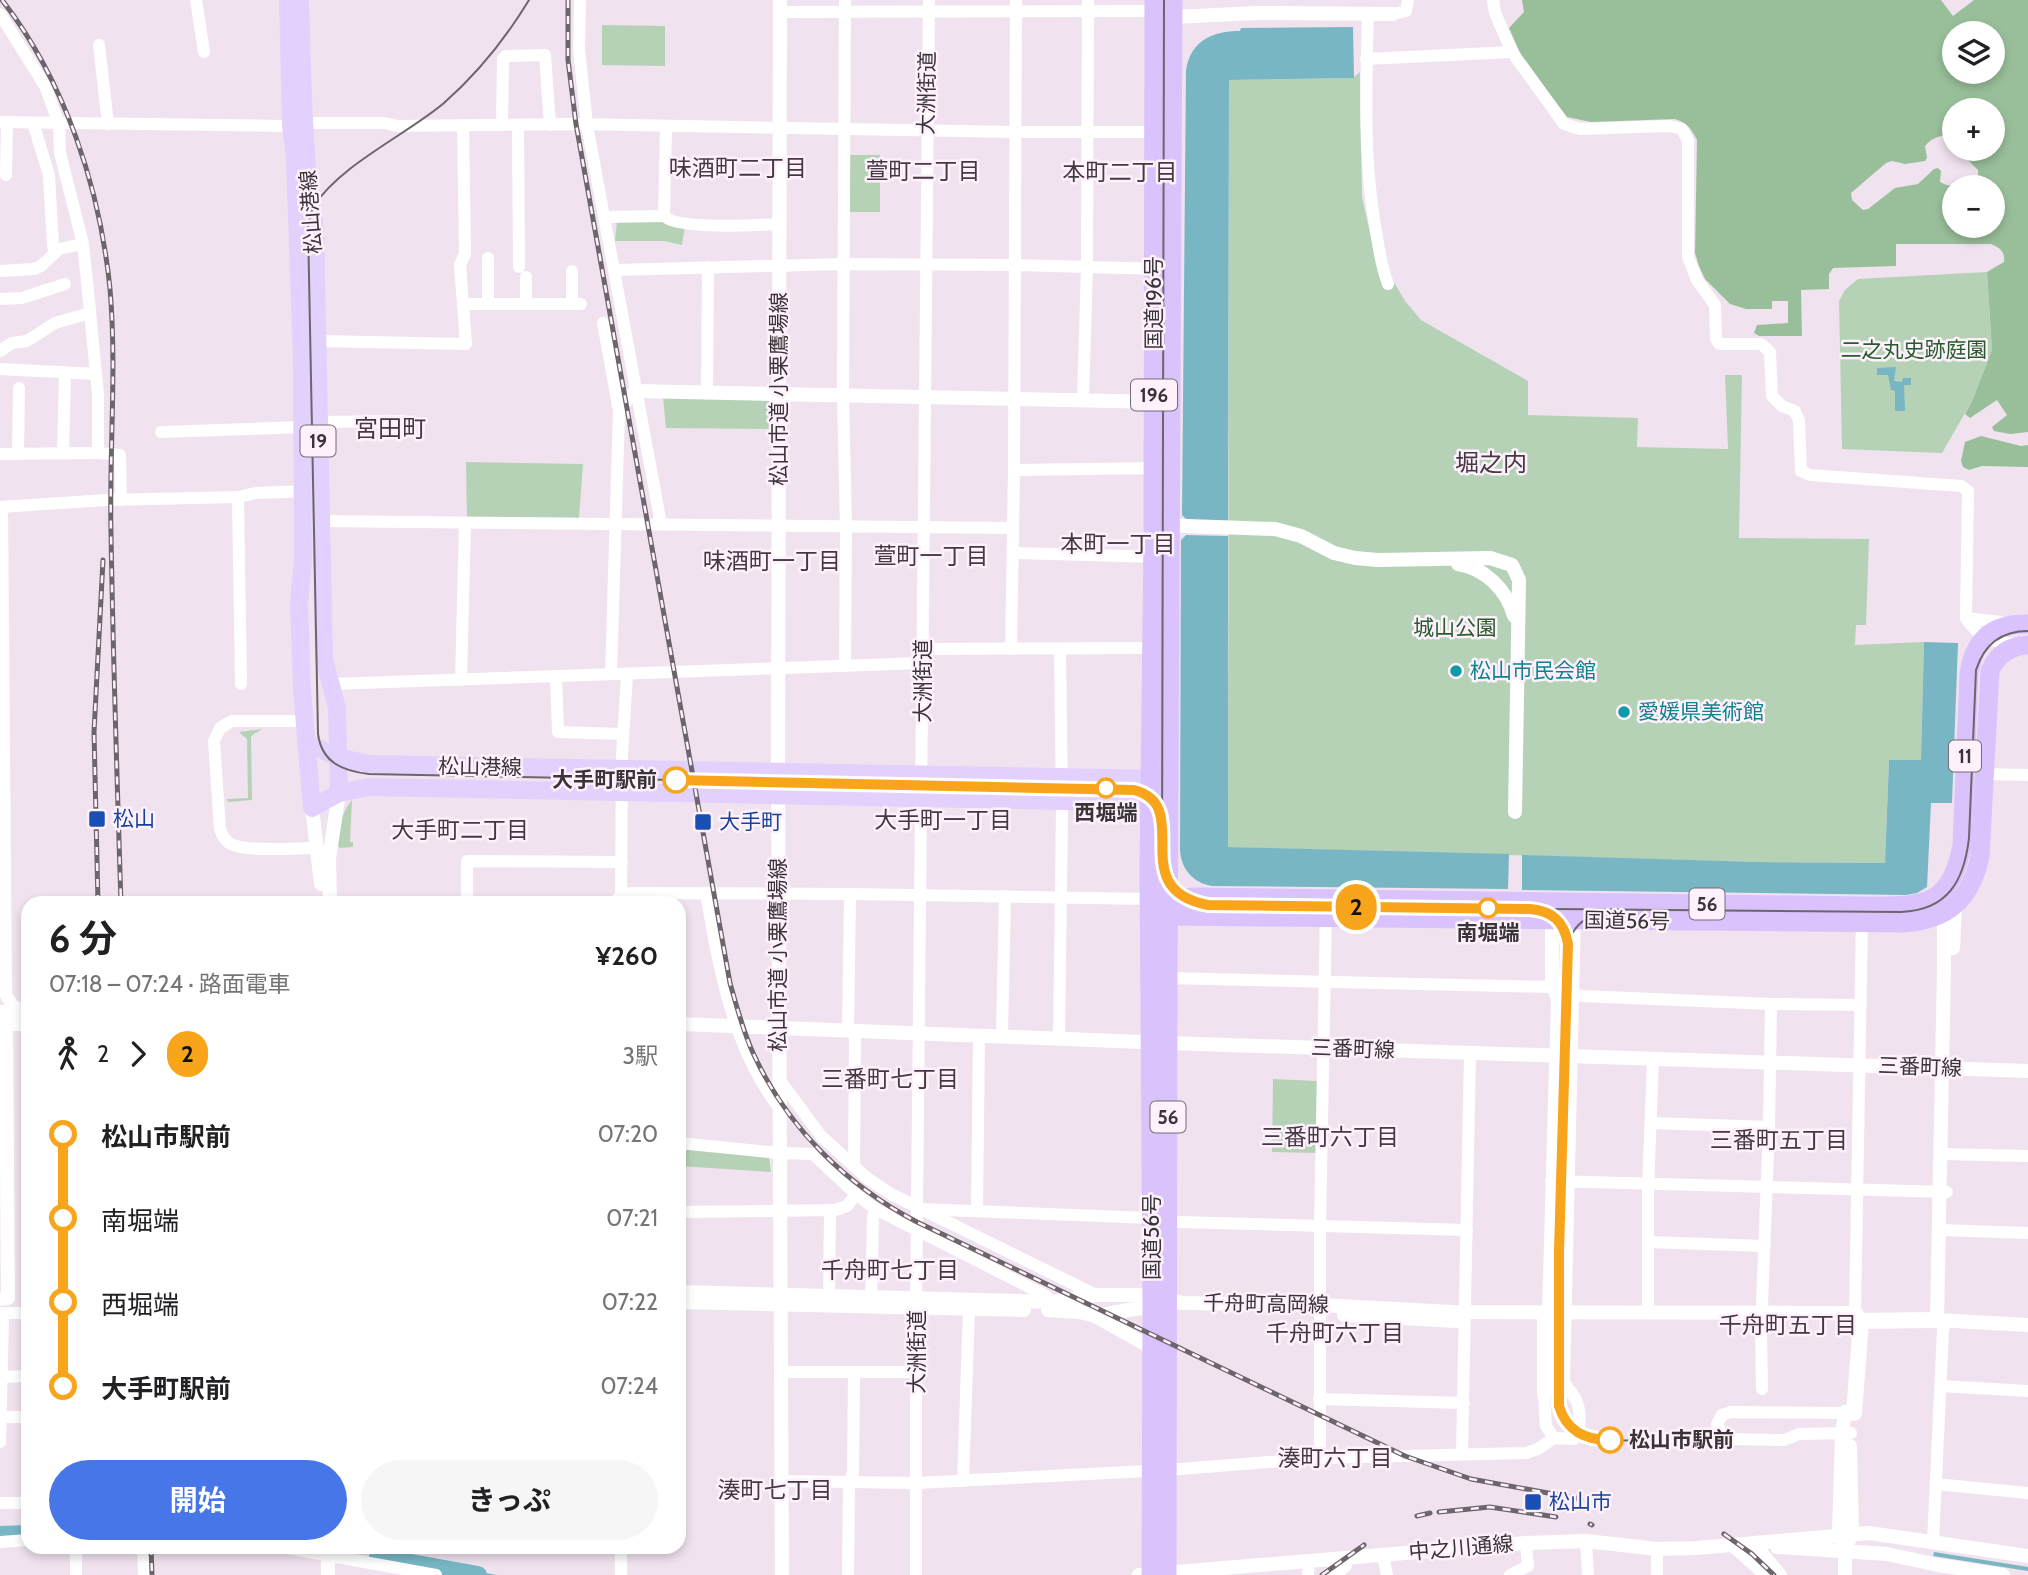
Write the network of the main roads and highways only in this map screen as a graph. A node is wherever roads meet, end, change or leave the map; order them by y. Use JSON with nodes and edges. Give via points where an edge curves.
{"nodes":[{"id":1,"x":288,"y":0,"type":"edge"},
{"id":2,"x":300,"y":0,"type":"edge"},
{"id":3,"x":1154,"y":6,"type":"edge"},
{"id":4,"x":1173,"y":8,"type":"edge"},
{"id":5,"x":298,"y":124,"type":"junction"},
{"id":6,"x":1163,"y":132,"type":"junction"},
{"id":7,"x":310,"y":424,"type":"junction"},
{"id":8,"x":311,"y":521,"type":"junction"},
{"id":9,"x":2022,"y":624,"type":"edge"},
{"id":10,"x":2026,"y":645,"type":"edge"},
{"id":11,"x":1161,"y":648,"type":"junction"},
{"id":12,"x":331,"y":684,"type":"junction"},
{"id":13,"x":302,"y":689,"type":"junction"},
{"id":14,"x":305,"y":721,"type":"junction"},
{"id":15,"x":306,"y":742,"type":"junction"},
{"id":16,"x":337,"y":757,"type":"junction"},
{"id":17,"x":1150,"y":779,"type":"junction"},
{"id":18,"x":1170,"y":779,"type":"junction"},
{"id":19,"x":338,"y":793,"type":"junction"},
{"id":20,"x":1150,"y":802,"type":"junction"},
{"id":21,"x":1170,"y":803,"type":"junction"},
{"id":22,"x":1169,"y":869,"type":"junction"},
{"id":23,"x":1195,"y":897,"type":"junction"},
{"id":24,"x":1162,"y":904,"type":"junction"},
{"id":25,"x":1946,"y":905,"type":"junction"},
{"id":26,"x":1326,"y":908,"type":"junction"},
{"id":27,"x":1159,"y":1043,"type":"junction"},
{"id":28,"x":1160,"y":1305,"type":"junction"},
{"id":29,"x":1941,"y":1316,"type":"road end"},
{"id":30,"x":1849,"y":1413,"type":"road end"},
{"id":31,"x":1159,"y":1471,"type":"junction"},
{"id":32,"x":1156,"y":1574,"type":"edge"}],
"edges":[{"from":1,"to":5,"type":"main road","name":"松山港線","number":"19"},
{"from":2,"to":5,"type":"main road","name":"松山港線","number":"19"},
{"from":3,"to":6,"type":"highway","name":"国道196号","number":"196"},
{"from":4,"to":6,"type":"highway","name":"国道196号","number":"196"},
{"from":5,"to":7,"type":"main road","name":"松山港線","number":"19","via":[[296,172]]},
{"from":5,"to":7,"type":"main road","name":"松山港線","number":"19","via":[[315,229],[317,341]]},
{"from":6,"to":11,"type":"highway","name":"国道196号","number":"196","via":[[1162,468],[1170,525],[1162,557]]},
{"from":7,"to":8,"type":"main road","name":"松山港線","number":"19"},
{"from":8,"to":12,"type":"main road","name":"松山港線","number":"19","via":[[324,659]]},
{"from":8,"to":13,"type":"main road","name":"松山港線","number":"19","via":[[299,603]]},
{"from":9,"to":25,"type":"highway","number":"11","via":[[2000,628],[1975,651],[1969,674],[1962,845]]},
{"from":10,"to":25,"type":"highway","number":"11","via":[[2006,651],[1990,671],[1980,856],[1971,882]]},
{"from":11,"to":17,"type":"highway","name":"国道196号","number":"196"},
{"from":11,"to":18,"type":"highway","name":"国道196号","number":"196"},
{"from":12,"to":13,"type":"main road"},
{"from":12,"to":16,"type":"main road","name":"松山港線","number":"19","via":[[337,708]]},
{"from":13,"to":14,"type":"main road","name":"松山港線","number":"19"},
{"from":14,"to":15,"type":"main road","name":"松山港線","number":"19"},
{"from":14,"to":16,"type":"main road"},
{"from":15,"to":16,"type":"main road","name":"松山港線"},
{"from":15,"to":19,"type":"main road","name":"松山港線","number":"19","via":[[312,808]]},
{"from":16,"to":17,"type":"main road","name":"松山港線","via":[[369,764]]},
{"from":16,"to":19,"type":"main road","name":"松山港線","number":"19"},
{"from":17,"to":18,"type":"main road","name":"松山港線"},
{"from":17,"to":20,"type":"highway","name":"国道196号","number":"196"},
{"from":18,"to":21,"type":"highway","name":"国道196号","number":"196"},
{"from":19,"to":20,"type":"main road","name":"松山港線","via":[[369,787]]},
{"from":20,"to":21,"type":"main road","name":"松山港線"},
{"from":20,"to":24,"type":"highway","name":"国道196号","number":"196"},
{"from":21,"to":22,"type":"highway","name":"国道196号","number":"196"},
{"from":22,"to":23,"type":"highway","via":[[1177,884]]},
{"from":22,"to":24,"type":"highway","name":"国道196号","number":"196"},
{"from":23,"to":24,"type":"highway","name":"国道56号","number":"56"},
{"from":23,"to":26,"type":"highway","name":"国道56号","number":"56"},
{"from":24,"to":26,"type":"highway","name":"国道56号","number":"56"},
{"from":24,"to":27,"type":"highway","name":"国道56号","number":"56"},
{"from":24,"to":27,"type":"highway","name":"国道56号","number":"56","via":[[1167,978]]},
{"from":25,"to":26,"type":"highway","name":"国道56号","number":"56","via":[[1918,923],[1863,915]]},
{"from":27,"to":28,"type":"highway","name":"国道56号","number":"56"},
{"from":28,"to":31,"type":"highway","name":"国道56号","number":"56"},
{"from":28,"to":31,"type":"highway","name":"国道56号","number":"56","via":[[1152,1348]]},
{"from":29,"to":30,"type":"main road","via":[[1856,1319]]},
{"from":31,"to":32,"type":"highway","name":"国道56号","number":"56"}]}
